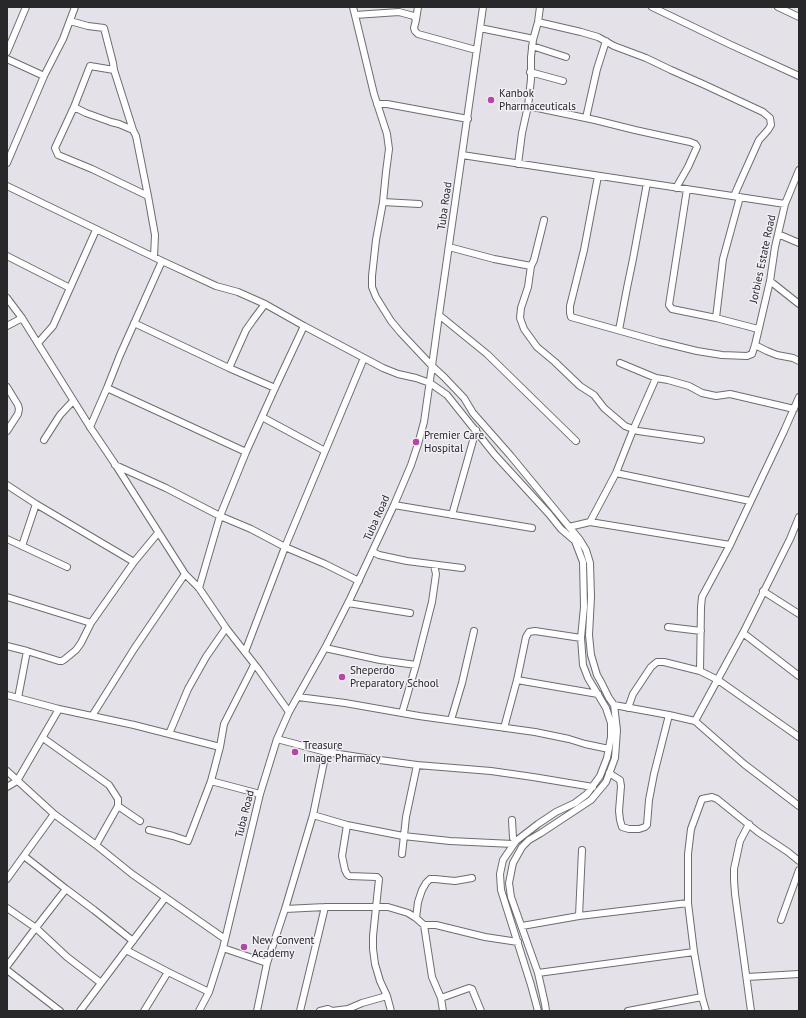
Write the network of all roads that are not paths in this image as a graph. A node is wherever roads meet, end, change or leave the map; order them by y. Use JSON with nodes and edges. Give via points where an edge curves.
{"nodes":[{"id":1,"x":26,"y":7,"type":"edge"},
{"id":2,"x":75,"y":7,"type":"edge"},
{"id":3,"x":353,"y":7,"type":"edge"},
{"id":4,"x":418,"y":7,"type":"edge"},
{"id":5,"x":483,"y":7,"type":"edge"},
{"id":6,"x":540,"y":7,"type":"edge"},
{"id":7,"x":652,"y":7,"type":"edge"},
{"id":8,"x":778,"y":7,"type":"edge"},
{"id":9,"x":399,"y":10,"type":"edge"},
{"id":10,"x":355,"y":14,"type":"junction"},
{"id":11,"x":799,"y":17,"type":"edge"},
{"id":12,"x":416,"y":20,"type":"junction"},
{"id":13,"x":70,"y":21,"type":"junction"},
{"id":14,"x":538,"y":22,"type":"junction"},
{"id":15,"x":480,"y":28,"type":"junction"},
{"id":16,"x":606,"y":41,"type":"junction"},
{"id":17,"x":532,"y":43,"type":"junction"},
{"id":18,"x":476,"y":50,"type":"junction"},
{"id":19,"x":7,"y":52,"type":"edge"},
{"id":20,"x":566,"y":57,"type":"dead end"},
{"id":21,"x":7,"y":59,"type":"edge"},
{"id":22,"x":114,"y":70,"type":"junction"},
{"id":23,"x":530,"y":72,"type":"junction"},
{"id":24,"x":44,"y":76,"type":"junction"},
{"id":25,"x":799,"y":76,"type":"edge"},
{"id":26,"x":564,"y":81,"type":"dead end"},
{"id":27,"x":377,"y":104,"type":"junction"},
{"id":28,"x":528,"y":106,"type":"junction"},
{"id":29,"x":74,"y":107,"type":"junction"},
{"id":30,"x":468,"y":118,"type":"junction"},
{"id":31,"x":586,"y":118,"type":"junction"},
{"id":32,"x":133,"y":130,"type":"junction"},
{"id":33,"x":462,"y":155,"type":"junction"},
{"id":34,"x":7,"y":163,"type":"edge"},
{"id":35,"x":518,"y":164,"type":"junction"},
{"id":36,"x":799,"y":170,"type":"edge"},
{"id":37,"x":598,"y":176,"type":"junction"},
{"id":38,"x":647,"y":183,"type":"junction"},
{"id":39,"x":7,"y":186,"type":"edge"},
{"id":40,"x":676,"y":188,"type":"junction"},
{"id":41,"x":687,"y":189,"type":"junction"},
{"id":42,"x":148,"y":196,"type":"junction"},
{"id":43,"x":737,"y":197,"type":"junction"},
{"id":44,"x":383,"y":202,"type":"junction"},
{"id":45,"x":419,"y":204,"type":"dead end"},
{"id":46,"x":785,"y":204,"type":"junction"},
{"id":47,"x":544,"y":220,"type":"dead end"},
{"id":48,"x":96,"y":230,"type":"junction"},
{"id":49,"x":778,"y":234,"type":"junction"},
{"id":50,"x":799,"y":243,"type":"edge"},
{"id":51,"x":449,"y":247,"type":"junction"},
{"id":52,"x":7,"y":256,"type":"edge"},
{"id":53,"x":154,"y":257,"type":"junction"},
{"id":54,"x":162,"y":261,"type":"junction"},
{"id":55,"x":532,"y":266,"type":"junction"},
{"id":56,"x":770,"y":281,"type":"junction"},
{"id":57,"x":70,"y":288,"type":"junction"},
{"id":58,"x":7,"y":298,"type":"edge"},
{"id":59,"x":266,"y":304,"type":"junction"},
{"id":60,"x":799,"y":304,"type":"edge"},
{"id":61,"x":439,"y":315,"type":"junction"},
{"id":62,"x":22,"y":318,"type":"junction"},
{"id":63,"x":716,"y":318,"type":"junction"},
{"id":64,"x":134,"y":323,"type":"junction"},
{"id":65,"x":7,"y":326,"type":"edge"},
{"id":66,"x":304,"y":326,"type":"junction"},
{"id":67,"x":758,"y":329,"type":"junction"},
{"id":68,"x":619,"y":330,"type":"junction"},
{"id":69,"x":38,"y":343,"type":"junction"},
{"id":70,"x":755,"y":345,"type":"junction"},
{"id":71,"x":364,"y":358,"type":"junction"},
{"id":72,"x":799,"y":361,"type":"edge"},
{"id":73,"x":620,"y":364,"type":"dead end"},
{"id":74,"x":432,"y":366,"type":"junction"},
{"id":75,"x":229,"y":368,"type":"junction"},
{"id":76,"x":656,"y":378,"type":"junction"},
{"id":77,"x":430,"y":383,"type":"junction"},
{"id":78,"x":7,"y":387,"type":"edge"},
{"id":79,"x":107,"y":388,"type":"junction"},
{"id":80,"x":275,"y":388,"type":"junction"},
{"id":81,"x":799,"y":397,"type":"edge"},
{"id":82,"x":73,"y":401,"type":"junction"},
{"id":83,"x":794,"y":409,"type":"junction"},
{"id":84,"x":262,"y":417,"type":"junction"},
{"id":85,"x":90,"y":427,"type":"junction"},
{"id":86,"x":476,"y":430,"type":"junction"},
{"id":87,"x":632,"y":430,"type":"junction"},
{"id":88,"x":7,"y":431,"type":"edge"},
{"id":89,"x":44,"y":440,"type":"dead end"},
{"id":90,"x":702,"y":440,"type":"dead end"},
{"id":91,"x":576,"y":441,"type":"dead end"},
{"id":92,"x":325,"y":451,"type":"junction"},
{"id":93,"x":246,"y":452,"type":"junction"},
{"id":94,"x":115,"y":464,"type":"junction"},
{"id":95,"x":616,"y":473,"type":"junction"},
{"id":96,"x":7,"y":485,"type":"edge"},
{"id":97,"x":750,"y":501,"type":"junction"},
{"id":98,"x":36,"y":504,"type":"junction"},
{"id":99,"x":394,"y":505,"type":"junction"},
{"id":100,"x":452,"y":515,"type":"junction"},
{"id":101,"x":220,"y":516,"type":"junction"},
{"id":102,"x":799,"y":517,"type":"edge"},
{"id":103,"x":590,"y":522,"type":"junction"},
{"id":104,"x":569,"y":527,"type":"junction"},
{"id":105,"x":532,"y":528,"type":"dead end"},
{"id":106,"x":158,"y":533,"type":"junction"},
{"id":107,"x":7,"y":539,"type":"edge"},
{"id":108,"x":730,"y":544,"type":"junction"},
{"id":109,"x":22,"y":546,"type":"junction"},
{"id":110,"x":285,"y":547,"type":"junction"},
{"id":111,"x":373,"y":552,"type":"junction"},
{"id":112,"x":134,"y":562,"type":"junction"},
{"id":113,"x":434,"y":564,"type":"junction"},
{"id":114,"x":67,"y":567,"type":"dead end"},
{"id":115,"x":462,"y":568,"type":"dead end"},
{"id":116,"x":185,"y":574,"type":"junction"},
{"id":117,"x":359,"y":581,"type":"junction"},
{"id":118,"x":199,"y":588,"type":"junction"},
{"id":119,"x":763,"y":591,"type":"junction"},
{"id":120,"x":7,"y":597,"type":"edge"},
{"id":121,"x":348,"y":603,"type":"junction"},
{"id":122,"x":410,"y":613,"type":"dead end"},
{"id":123,"x":799,"y":614,"type":"edge"},
{"id":124,"x":91,"y":623,"type":"junction"},
{"id":125,"x":668,"y":627,"type":"dead end"},
{"id":126,"x":226,"y":628,"type":"junction"},
{"id":127,"x":701,"y":631,"type":"junction"},
{"id":128,"x":474,"y":632,"type":"dead end"},
{"id":129,"x":742,"y":633,"type":"junction"},
{"id":130,"x":581,"y":638,"type":"junction"},
{"id":131,"x":7,"y":646,"type":"edge"},
{"id":132,"x":325,"y":648,"type":"junction"},
{"id":133,"x":28,"y":651,"type":"junction"},
{"id":134,"x":245,"y":652,"type":"junction"},
{"id":135,"x":254,"y":665,"type":"junction"},
{"id":136,"x":416,"y":665,"type":"junction"},
{"id":137,"x":700,"y":671,"type":"junction"},
{"id":138,"x":799,"y":676,"type":"edge"},
{"id":139,"x":517,"y":680,"type":"junction"},
{"id":140,"x":718,"y":680,"type":"junction"},
{"id":141,"x":598,"y":694,"type":"junction"},
{"id":142,"x":7,"y":695,"type":"edge"},
{"id":143,"x":298,"y":697,"type":"junction"},
{"id":144,"x":18,"y":698,"type":"junction"},
{"id":145,"x":614,"y":705,"type":"junction"},
{"id":146,"x":628,"y":708,"type":"junction"},
{"id":147,"x":59,"y":709,"type":"junction"},
{"id":148,"x":289,"y":712,"type":"junction"},
{"id":149,"x":402,"y":713,"type":"junction"},
{"id":150,"x":669,"y":715,"type":"junction"},
{"id":151,"x":92,"y":716,"type":"junction"},
{"id":152,"x":451,"y":720,"type":"junction"},
{"id":153,"x":695,"y":721,"type":"junction"},
{"id":154,"x":504,"y":728,"type":"junction"},
{"id":155,"x":169,"y":734,"type":"junction"},
{"id":156,"x":799,"y":737,"type":"edge"},
{"id":157,"x":43,"y":738,"type":"junction"},
{"id":158,"x":277,"y":739,"type":"junction"},
{"id":159,"x":220,"y":747,"type":"junction"},
{"id":160,"x":609,"y":749,"type":"junction"},
{"id":161,"x":326,"y":752,"type":"junction"},
{"id":162,"x":417,"y":765,"type":"junction"},
{"id":163,"x":7,"y":771,"type":"edge"},
{"id":164,"x":609,"y":773,"type":"junction"},
{"id":165,"x":17,"y":781,"type":"junction"},
{"id":166,"x":211,"y":781,"type":"junction"},
{"id":167,"x":7,"y":787,"type":"edge"},
{"id":168,"x":592,"y":787,"type":"junction"},
{"id":169,"x":260,"y":794,"type":"junction"},
{"id":170,"x":118,"y":806,"type":"junction"},
{"id":171,"x":799,"y":806,"type":"edge"},
{"id":172,"x":54,"y":814,"type":"junction"},
{"id":173,"x":313,"y":815,"type":"junction"},
{"id":174,"x":512,"y":820,"type":"dead end"},
{"id":175,"x":140,"y":821,"type":"dead end"},
{"id":176,"x":749,"y":824,"type":"junction"},
{"id":177,"x":347,"y":825,"type":"junction"},
{"id":178,"x":149,"y":830,"type":"dead end"},
{"id":179,"x":403,"y":836,"type":"junction"},
{"id":180,"x":515,"y":843,"type":"junction"},
{"id":181,"x":96,"y":845,"type":"junction"},
{"id":182,"x":582,"y":850,"type":"dead end"},
{"id":183,"x":402,"y":854,"type":"dead end"},
{"id":184,"x":24,"y":856,"type":"junction"},
{"id":185,"x":799,"y":861,"type":"edge"},
{"id":186,"x":799,"y":870,"type":"edge"},
{"id":187,"x":472,"y":878,"type":"dead end"},
{"id":188,"x":7,"y":879,"type":"edge"},
{"id":189,"x":66,"y":889,"type":"junction"},
{"id":190,"x":166,"y":898,"type":"junction"},
{"id":191,"x":688,"y":903,"type":"junction"},
{"id":192,"x":325,"y":907,"type":"junction"},
{"id":193,"x":7,"y":908,"type":"edge"},
{"id":194,"x":377,"y":908,"type":"junction"},
{"id":195,"x":285,"y":909,"type":"junction"},
{"id":196,"x":579,"y":916,"type":"junction"},
{"id":197,"x":416,"y":918,"type":"junction"},
{"id":198,"x":781,"y":920,"type":"dead end"},
{"id":199,"x":424,"y":924,"type":"junction"},
{"id":200,"x":522,"y":926,"type":"junction"},
{"id":201,"x":36,"y":928,"type":"junction"},
{"id":202,"x":225,"y":939,"type":"junction"},
{"id":203,"x":133,"y":941,"type":"junction"},
{"id":204,"x":518,"y":942,"type":"junction"},
{"id":205,"x":223,"y":948,"type":"junction"},
{"id":206,"x":126,"y":950,"type":"junction"},
{"id":207,"x":694,"y":952,"type":"junction"},
{"id":208,"x":267,"y":964,"type":"junction"},
{"id":209,"x":7,"y":966,"type":"edge"},
{"id":210,"x":7,"y":970,"type":"edge"},
{"id":211,"x":168,"y":972,"type":"junction"},
{"id":212,"x":538,"y":973,"type":"junction"},
{"id":213,"x":799,"y":974,"type":"edge"},
{"id":214,"x":747,"y":978,"type":"junction"},
{"id":215,"x":101,"y":983,"type":"junction"},
{"id":216,"x":209,"y":992,"type":"junction"},
{"id":217,"x":388,"y":996,"type":"junction"},
{"id":218,"x":702,"y":997,"type":"junction"},
{"id":219,"x":440,"y":998,"type":"junction"},
{"id":220,"x":60,"y":1011,"type":"edge"},
{"id":221,"x":80,"y":1011,"type":"edge"},
{"id":222,"x":144,"y":1011,"type":"edge"},
{"id":223,"x":199,"y":1011,"type":"edge"},
{"id":224,"x":257,"y":1011,"type":"edge"},
{"id":225,"x":300,"y":1011,"type":"edge"},
{"id":226,"x":320,"y":1011,"type":"edge"},
{"id":227,"x":332,"y":1011,"type":"edge"},
{"id":228,"x":391,"y":1011,"type":"edge"},
{"id":229,"x":443,"y":1011,"type":"edge"},
{"id":230,"x":481,"y":1011,"type":"edge"},
{"id":231,"x":538,"y":1011,"type":"edge"},
{"id":232,"x":546,"y":1011,"type":"edge"},
{"id":233,"x":628,"y":1011,"type":"edge"},
{"id":234,"x":706,"y":1011,"type":"edge"},
{"id":235,"x":751,"y":1011,"type":"edge"}],
"edges":[{"from":1,"to":19,"type":"street"},
{"from":2,"to":13,"type":"street"},
{"from":3,"to":10,"type":"street"},
{"from":4,"to":12,"type":"street"},
{"from":5,"to":15,"type":"street","name":"Tuba Road"},
{"from":6,"to":14,"type":"street"},
{"from":7,"to":25,"type":"street"},
{"from":8,"to":11,"type":"street"},
{"from":9,"to":10,"type":"street"},
{"from":9,"to":12,"type":"street","via":[[414,16]]},
{"from":10,"to":27,"type":"street"},
{"from":12,"to":18,"type":"street","via":[[414,28],[418,34]]},
{"from":13,"to":22,"type":"street","via":[[104,28]]},
{"from":13,"to":24,"type":"street"},
{"from":14,"to":16,"type":"street"},
{"from":14,"to":17,"type":"street"},
{"from":15,"to":17,"type":"street","via":[[529,38]]},
{"from":15,"to":18,"type":"street","name":"Tuba Road"},
{"from":16,"to":31,"type":"street"},
{"from":16,"to":43,"type":"street","via":[[763,112],[770,118],[768,130],[759,140],[740,180]]},
{"from":17,"to":20,"type":"street"},
{"from":17,"to":23,"type":"street"},
{"from":18,"to":30,"type":"street","name":"Tuba Road"},
{"from":21,"to":24,"type":"street"},
{"from":22,"to":29,"type":"street","via":[[90,66]]},
{"from":22,"to":32,"type":"street"},
{"from":23,"to":26,"type":"street"},
{"from":23,"to":28,"type":"street"},
{"from":24,"to":34,"type":"street"},
{"from":27,"to":30,"type":"street"},
{"from":27,"to":44,"type":"street","via":[[389,149]]},
{"from":28,"to":31,"type":"street"},
{"from":28,"to":35,"type":"street"},
{"from":29,"to":32,"type":"street"},
{"from":29,"to":42,"type":"street","via":[[55,148],[58,155],[92,168]]},
{"from":30,"to":33,"type":"street","name":"Tuba Road"},
{"from":31,"to":40,"type":"street","via":[[695,144],[697,147]]},
{"from":32,"to":42,"type":"street"},
{"from":33,"to":35,"type":"street"},
{"from":33,"to":51,"type":"street","name":"Tuba Road"},
{"from":35,"to":37,"type":"street"},
{"from":36,"to":46,"type":"street","name":"Jorbies Estate Road"},
{"from":37,"to":38,"type":"street"},
{"from":37,"to":68,"type":"street","via":[[570,313],[571,317]]},
{"from":38,"to":40,"type":"street"},
{"from":38,"to":68,"type":"street"},
{"from":39,"to":48,"type":"street"},
{"from":40,"to":41,"type":"street"},
{"from":41,"to":43,"type":"street"},
{"from":41,"to":63,"type":"street","via":[[669,305],[672,309]]},
{"from":42,"to":53,"type":"street","via":[[155,235]]},
{"from":43,"to":46,"type":"street"},
{"from":43,"to":63,"type":"street","via":[[723,259]]},
{"from":44,"to":45,"type":"street"},
{"from":44,"to":74,"type":"street","via":[[376,240],[372,286],[391,321]]},
{"from":46,"to":49,"type":"street","name":"Jorbies Estate Road"},
{"from":47,"to":55,"type":"street"},
{"from":48,"to":53,"type":"street"},
{"from":48,"to":57,"type":"street"},
{"from":49,"to":50,"type":"street"},
{"from":49,"to":56,"type":"street","name":"Jorbies Estate Road"},
{"from":51,"to":55,"type":"street"},
{"from":51,"to":61,"type":"street","name":"Tuba Road"},
{"from":52,"to":57,"type":"street"},
{"from":53,"to":54,"type":"street"},
{"from":54,"to":59,"type":"street","via":[[216,286]]},
{"from":54,"to":64,"type":"street"},
{"from":55,"to":87,"type":"street","via":[[521,308],[520,318],[524,329],[537,347],[594,396],[614,418]]},
{"from":56,"to":60,"type":"street"},
{"from":56,"to":67,"type":"street","name":"Jorbies Estate Road"},
{"from":57,"to":69,"type":"street","via":[[52,326]]},
{"from":58,"to":62,"type":"street"},
{"from":59,"to":66,"type":"street"},
{"from":59,"to":75,"type":"street","via":[[246,330]]},
{"from":61,"to":74,"type":"street","name":"Tuba Road"},
{"from":61,"to":91,"type":"street","via":[[487,354]]},
{"from":62,"to":65,"type":"street"},
{"from":62,"to":69,"type":"street"},
{"from":63,"to":67,"type":"street"},
{"from":64,"to":75,"type":"street"},
{"from":64,"to":79,"type":"street"},
{"from":66,"to":71,"type":"street"},
{"from":66,"to":80,"type":"street"},
{"from":67,"to":70,"type":"street","name":"Jorbies Estate Road"},
{"from":68,"to":70,"type":"street","name":"Jorbies Estate Road","via":[[696,351],[722,355],[747,356],[752,354]]},
{"from":69,"to":82,"type":"street"},
{"from":70,"to":72,"type":"street"},
{"from":71,"to":77,"type":"street","via":[[398,374]]},
{"from":71,"to":92,"type":"street"},
{"from":73,"to":76,"type":"street"},
{"from":74,"to":77,"type":"street","name":"Tuba Road"},
{"from":74,"to":104,"type":"street","via":[[464,398]]},
{"from":75,"to":80,"type":"street"},
{"from":76,"to":83,"type":"street","via":[[689,386],[702,393],[716,396],[730,394]]},
{"from":76,"to":87,"type":"street"},
{"from":77,"to":86,"type":"street","via":[[447,395]]},
{"from":77,"to":99,"type":"street","name":"Tuba Road","via":[[418,444]]},
{"from":78,"to":88,"type":"street","via":[[19,409]]},
{"from":79,"to":85,"type":"street"},
{"from":79,"to":93,"type":"street"},
{"from":80,"to":84,"type":"street"},
{"from":81,"to":83,"type":"street"},
{"from":82,"to":85,"type":"street"},
{"from":82,"to":89,"type":"street","via":[[60,415]]},
{"from":83,"to":97,"type":"street"},
{"from":84,"to":92,"type":"street"},
{"from":84,"to":93,"type":"street"},
{"from":85,"to":94,"type":"street"},
{"from":86,"to":100,"type":"street"},
{"from":86,"to":130,"type":"street","via":[[495,455],[574,541],[584,567]]},
{"from":87,"to":90,"type":"street"},
{"from":87,"to":95,"type":"street"},
{"from":92,"to":110,"type":"street"},
{"from":93,"to":101,"type":"street"},
{"from":94,"to":101,"type":"street"},
{"from":94,"to":106,"type":"street"},
{"from":95,"to":97,"type":"street"},
{"from":95,"to":103,"type":"street"},
{"from":96,"to":98,"type":"street"},
{"from":97,"to":108,"type":"street"},
{"from":98,"to":109,"type":"street"},
{"from":98,"to":112,"type":"street"},
{"from":99,"to":100,"type":"street"},
{"from":99,"to":111,"type":"street","name":"Tuba Road"},
{"from":100,"to":105,"type":"street"},
{"from":101,"to":110,"type":"street"},
{"from":101,"to":118,"type":"street"},
{"from":102,"to":119,"type":"street"},
{"from":103,"to":104,"type":"street"},
{"from":103,"to":108,"type":"street"},
{"from":104,"to":145,"type":"street","via":[[586,550],[590,563],[591,655],[597,675]]},
{"from":106,"to":112,"type":"street"},
{"from":106,"to":116,"type":"street"},
{"from":107,"to":109,"type":"street"},
{"from":108,"to":127,"type":"street","via":[[702,597]]},
{"from":109,"to":114,"type":"street"},
{"from":110,"to":117,"type":"street"},
{"from":110,"to":134,"type":"street"},
{"from":111,"to":113,"type":"street","via":[[393,558]]},
{"from":111,"to":117,"type":"street","name":"Tuba Road"},
{"from":112,"to":124,"type":"street"},
{"from":113,"to":115,"type":"street"},
{"from":113,"to":136,"type":"street","via":[[436,574],[432,602]]},
{"from":116,"to":118,"type":"street"},
{"from":116,"to":151,"type":"street"},
{"from":117,"to":121,"type":"street","name":"Tuba Road"},
{"from":118,"to":126,"type":"street"},
{"from":119,"to":123,"type":"street"},
{"from":119,"to":129,"type":"street"},
{"from":120,"to":124,"type":"street"},
{"from":121,"to":122,"type":"street"},
{"from":121,"to":132,"type":"street","name":"Tuba Road"},
{"from":124,"to":133,"type":"street","via":[[76,650],[62,661]]},
{"from":125,"to":127,"type":"street"},
{"from":126,"to":134,"type":"street"},
{"from":126,"to":155,"type":"street","via":[[188,689]]},
{"from":127,"to":137,"type":"street"},
{"from":128,"to":152,"type":"street"},
{"from":129,"to":138,"type":"street"},
{"from":129,"to":140,"type":"street"},
{"from":130,"to":139,"type":"street","via":[[529,632]]},
{"from":130,"to":141,"type":"street","via":[[583,665]]},
{"from":131,"to":133,"type":"street"},
{"from":132,"to":136,"type":"street"},
{"from":132,"to":143,"type":"street","name":"Tuba Road"},
{"from":133,"to":144,"type":"street"},
{"from":134,"to":135,"type":"street"},
{"from":135,"to":148,"type":"street"},
{"from":135,"to":159,"type":"street","via":[[224,724]]},
{"from":136,"to":149,"type":"street"},
{"from":137,"to":140,"type":"street"},
{"from":137,"to":146,"type":"street","via":[[658,662],[651,667],[633,694]]},
{"from":139,"to":141,"type":"street"},
{"from":139,"to":154,"type":"street"},
{"from":140,"to":153,"type":"street"},
{"from":140,"to":156,"type":"street"},
{"from":141,"to":160,"type":"street","via":[[611,723]]},
{"from":142,"to":144,"type":"street"},
{"from":143,"to":148,"type":"street","name":"Tuba Road"},
{"from":143,"to":149,"type":"street"},
{"from":144,"to":147,"type":"street"},
{"from":145,"to":146,"type":"street"},
{"from":145,"to":164,"type":"street","via":[[616,749]]},
{"from":146,"to":150,"type":"street"},
{"from":147,"to":151,"type":"street"},
{"from":147,"to":157,"type":"street"},
{"from":148,"to":158,"type":"street","name":"Tuba Road"},
{"from":149,"to":152,"type":"street"},
{"from":150,"to":153,"type":"street"},
{"from":150,"to":164,"type":"street","via":[[648,800],[645,827],[622,827],[619,810],[620,780]]},
{"from":151,"to":155,"type":"street"},
{"from":152,"to":154,"type":"street"},
{"from":153,"to":171,"type":"street","via":[[744,764]]},
{"from":154,"to":160,"type":"street","via":[[535,732]]},
{"from":155,"to":159,"type":"street"},
{"from":157,"to":165,"type":"street"},
{"from":157,"to":170,"type":"street","via":[[109,785],[118,799]]},
{"from":158,"to":161,"type":"street"},
{"from":158,"to":169,"type":"street","name":"Tuba Road"},
{"from":159,"to":166,"type":"street"},
{"from":160,"to":168,"type":"street","via":[[600,776]]},
{"from":161,"to":162,"type":"street"},
{"from":161,"to":173,"type":"street"},
{"from":162,"to":168,"type":"street","via":[[491,771]]},
{"from":162,"to":179,"type":"street"},
{"from":163,"to":165,"type":"street"},
{"from":164,"to":200,"type":"street","via":[[606,782],[591,800],[529,840],[517,855],[509,883]]},
{"from":165,"to":167,"type":"street"},
{"from":165,"to":172,"type":"street"},
{"from":166,"to":169,"type":"street"},
{"from":166,"to":178,"type":"street","via":[[188,841]]},
{"from":168,"to":180,"type":"street","via":[[575,803],[556,812]]},
{"from":169,"to":202,"type":"street","name":"Tuba Road"},
{"from":170,"to":175,"type":"street"},
{"from":170,"to":181,"type":"street"},
{"from":172,"to":181,"type":"street"},
{"from":172,"to":184,"type":"street"},
{"from":173,"to":177,"type":"street"},
{"from":173,"to":195,"type":"street"},
{"from":174,"to":180,"type":"street"},
{"from":176,"to":185,"type":"street"},
{"from":176,"to":191,"type":"street","via":[[717,799],[702,799],[691,829]]},
{"from":176,"to":214,"type":"street","via":[[740,841],[734,868],[735,894]]},
{"from":177,"to":179,"type":"street"},
{"from":177,"to":194,"type":"street","via":[[342,856],[345,870],[349,876],[379,879]]},
{"from":179,"to":180,"type":"street","via":[[450,841]]},
{"from":179,"to":183,"type":"street"},
{"from":180,"to":204,"type":"street","via":[[503,860],[500,874],[501,890]]},
{"from":181,"to":190,"type":"street"},
{"from":182,"to":196,"type":"street"},
{"from":184,"to":188,"type":"street"},
{"from":184,"to":189,"type":"street"},
{"from":186,"to":198,"type":"street"},
{"from":187,"to":197,"type":"street","via":[[455,881],[430,880],[422,890]]},
{"from":189,"to":201,"type":"street"},
{"from":189,"to":203,"type":"street"},
{"from":190,"to":202,"type":"street"},
{"from":190,"to":203,"type":"street"},
{"from":191,"to":196,"type":"street"},
{"from":191,"to":207,"type":"street"},
{"from":192,"to":194,"type":"street"},
{"from":192,"to":195,"type":"street"},
{"from":192,"to":225,"type":"street"},
{"from":193,"to":201,"type":"street"},
{"from":194,"to":197,"type":"street","via":[[388,907]]},
{"from":194,"to":217,"type":"street","via":[[373,936],[375,964]]},
{"from":195,"to":208,"type":"street"},
{"from":196,"to":200,"type":"street"},
{"from":197,"to":199,"type":"street"},
{"from":199,"to":204,"type":"street"},
{"from":199,"to":219,"type":"street","via":[[432,977]]},
{"from":200,"to":212,"type":"street"},
{"from":201,"to":209,"type":"street"},
{"from":201,"to":215,"type":"street","via":[[67,957]]},
{"from":202,"to":205,"type":"street","name":"Tuba Road"},
{"from":203,"to":206,"type":"street"},
{"from":204,"to":231,"type":"street"},
{"from":205,"to":208,"type":"street"},
{"from":205,"to":216,"type":"street","name":"Tuba Road"},
{"from":206,"to":211,"type":"street"},
{"from":206,"to":215,"type":"street"},
{"from":207,"to":212,"type":"street"},
{"from":207,"to":218,"type":"street"},
{"from":208,"to":224,"type":"street"},
{"from":210,"to":220,"type":"street"},
{"from":211,"to":216,"type":"street"},
{"from":211,"to":222,"type":"street"},
{"from":212,"to":232,"type":"street"},
{"from":213,"to":214,"type":"street"},
{"from":214,"to":235,"type":"street"},
{"from":215,"to":221,"type":"street"},
{"from":216,"to":223,"type":"street","name":"Tuba Road"},
{"from":217,"to":227,"type":"street"},
{"from":217,"to":228,"type":"street"},
{"from":218,"to":233,"type":"street"},
{"from":218,"to":234,"type":"street"},
{"from":219,"to":229,"type":"street"},
{"from":219,"to":230,"type":"street","via":[[472,988]]},
{"from":226,"to":227,"type":"street"}]}
